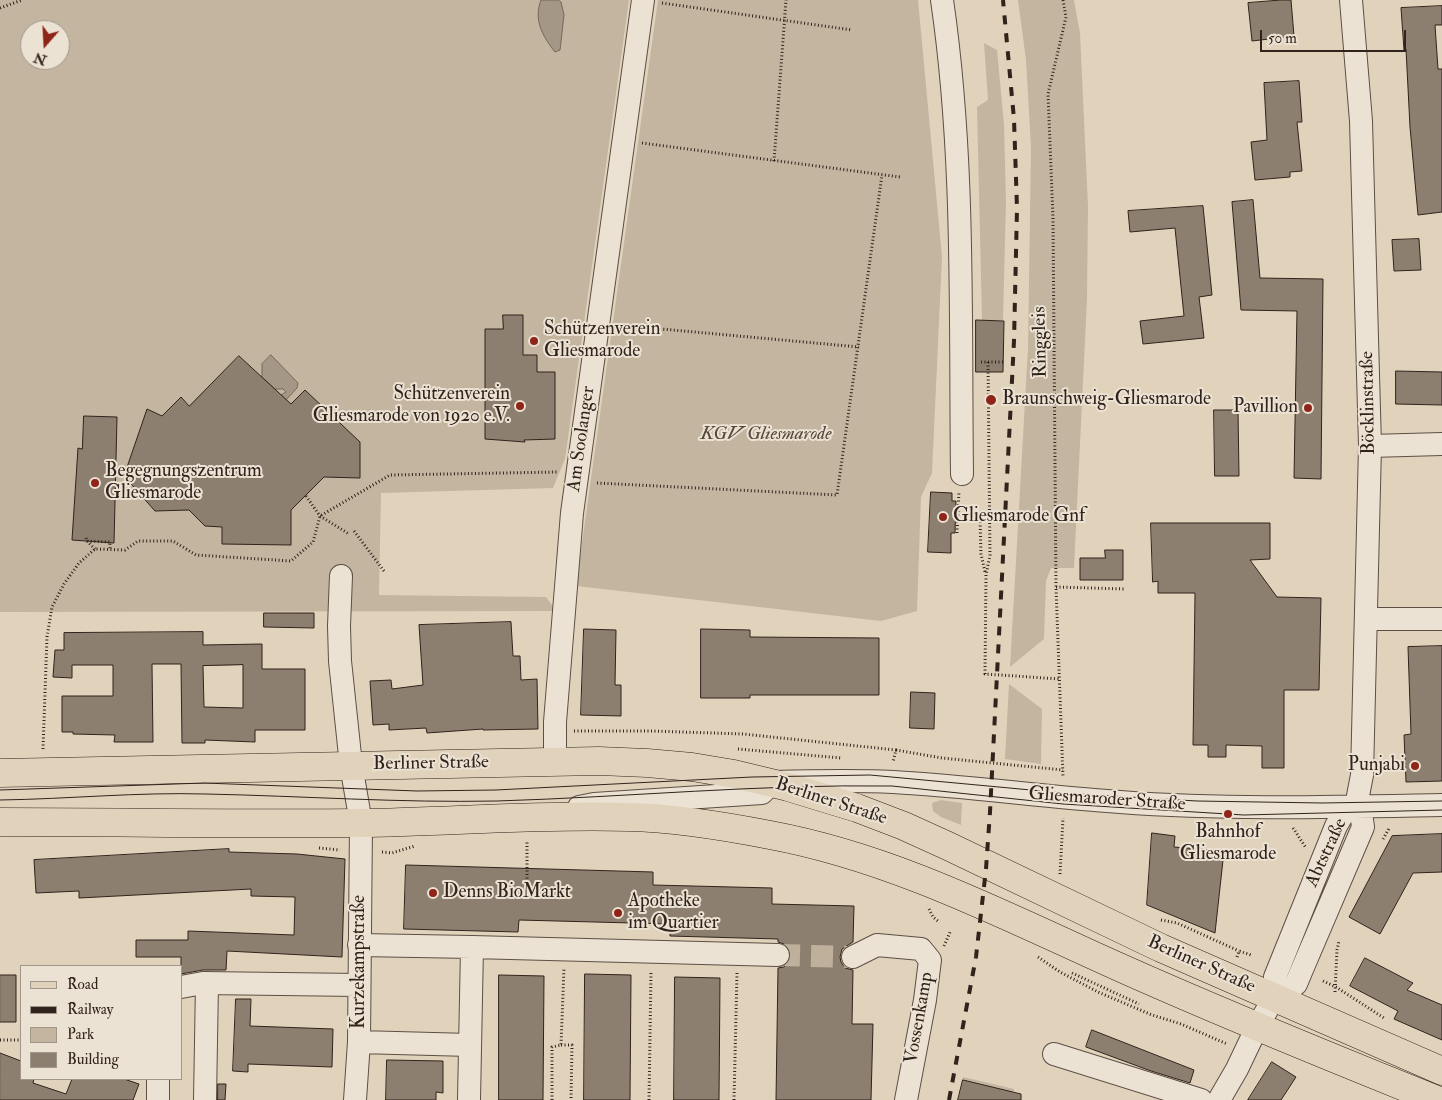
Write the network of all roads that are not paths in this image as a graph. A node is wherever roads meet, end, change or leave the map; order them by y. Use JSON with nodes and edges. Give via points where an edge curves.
{"nodes":[{"id":1,"x":643,"y":0,"type":"edge"},
{"id":2,"x":942,"y":0,"type":"edge"},
{"id":3,"x":1351,"y":0,"type":"edge"},
{"id":4,"x":1442,"y":444,"type":"edge"},
{"id":5,"x":1370,"y":446,"type":"junction"},
{"id":6,"x":962,"y":474,"type":"dead end"},
{"id":7,"x":341,"y":576,"type":"dead end"},
{"id":8,"x":1442,"y":618,"type":"edge"},
{"id":9,"x":1367,"y":619,"type":"junction"},
{"id":10,"x":555,"y":752,"type":"junction"},
{"id":11,"x":351,"y":765,"type":"junction"},
{"id":12,"x":0,"y":773,"type":"edge"},
{"id":13,"x":772,"y":782,"type":"junction"},
{"id":14,"x":1442,"y":805,"type":"edge"},
{"id":15,"x":1356,"y":806,"type":"junction"},
{"id":16,"x":0,"y":822,"type":"edge"},
{"id":17,"x":361,"y":823,"type":"junction"},
{"id":18,"x":520,"y":834,"type":"junction"},
{"id":19,"x":359,"y":945,"type":"junction"},
{"id":20,"x":472,"y":947,"type":"junction"},
{"id":21,"x":778,"y":956,"type":"tunnel mouth"},
{"id":22,"x":853,"y":957,"type":"tunnel mouth"},
{"id":23,"x":207,"y":983,"type":"junction"},
{"id":24,"x":182,"y":986,"type":"edge"},
{"id":25,"x":359,"y":986,"type":"junction"},
{"id":26,"x":1274,"y":998,"type":"junction"},
{"id":27,"x":1257,"y":1028,"type":"junction"},
{"id":28,"x":359,"y":1042,"type":"junction"},
{"id":29,"x":470,"y":1045,"type":"junction"},
{"id":30,"x":1054,"y":1054,"type":"dead end"},
{"id":31,"x":1442,"y":1071,"type":"edge"},
{"id":32,"x":158,"y":1080,"type":"edge"},
{"id":33,"x":158,"y":1100,"type":"edge"},
{"id":34,"x":206,"y":1100,"type":"edge"},
{"id":35,"x":355,"y":1100,"type":"edge"},
{"id":36,"x":469,"y":1100,"type":"edge"},
{"id":37,"x":906,"y":1100,"type":"edge"},
{"id":38,"x":1200,"y":1100,"type":"edge"},
{"id":39,"x":1219,"y":1100,"type":"edge"},
{"id":40,"x":1437,"y":1100,"type":"edge"}],
"edges":[{"from":1,"to":10,"type":"street","name":"Am Soolanger","via":[[572,513]]},
{"from":2,"to":6,"type":"street","via":[[952,75],[956,147]]},
{"from":3,"to":5,"type":"street","name":"Böcklinstraße","via":[[1361,121]]},
{"from":4,"to":5,"type":"street"},
{"from":5,"to":9,"type":"street","name":"Böcklinstraße"},
{"from":7,"to":11,"type":"street","name":"Berliner Straße","via":[[340,661]]},
{"from":8,"to":9,"type":"street"},
{"from":9,"to":15,"type":"street","name":"Böcklinstraße","via":[[1362,775]]},
{"from":10,"to":11,"type":"main road","name":"Berliner Straße"},
{"from":10,"to":13,"type":"main road","name":"Berliner Straße","via":[[683,766]]},
{"from":11,"to":12,"type":"main road","name":"Berliner Straße"},
{"from":11,"to":17,"type":"street","name":"Berliner Straße"},
{"from":13,"to":15,"type":"street","name":"Gliesmaroder Straße","via":[[896,782],[1193,806]]},
{"from":13,"to":18,"type":"street","via":[[762,793],[594,804]]},
{"from":13,"to":26,"type":"main road","name":"Berliner Straße","via":[[904,826]]},
{"from":14,"to":15,"type":"street","name":"Gliesmaroder Straße"},
{"from":15,"to":26,"type":"street","name":"Abtstraße","via":[[1342,814],[1336,826],[1275,977]]},
{"from":16,"to":17,"type":"main road","name":"Berliner Straße"},
{"from":17,"to":18,"type":"main road","name":"Berliner Straße"},
{"from":17,"to":19,"type":"street","name":"Kurzekampstraße"},
{"from":18,"to":27,"type":"main road","name":"Berliner Straße","via":[[558,816],[641,818],[773,836],[836,851],[893,868],[945,889]]},
{"from":19,"to":20,"type":"street"},
{"from":19,"to":25,"type":"street","name":"Kurzekampstraße"},
{"from":20,"to":21,"type":"street"},
{"from":20,"to":29,"type":"street"},
{"from":22,"to":37,"type":"street","name":"Vossenkamp","via":[[877,946],[921,949],[930,960]]},
{"from":23,"to":24,"type":"street"},
{"from":23,"to":25,"type":"street"},
{"from":23,"to":34,"type":"street"},
{"from":25,"to":28,"type":"street","name":"Kurzekampstraße"},
{"from":26,"to":27,"type":"street","name":"Abtstraße"},
{"from":26,"to":31,"type":"main road","name":"Berliner Straße"},
{"from":27,"to":39,"type":"street","name":"Abtstraße"},
{"from":27,"to":40,"type":"main road","name":"Berliner Straße"},
{"from":28,"to":29,"type":"street"},
{"from":28,"to":35,"type":"street","name":"Kurzekampstraße"},
{"from":29,"to":36,"type":"street"},
{"from":30,"to":38,"type":"street"},
{"from":32,"to":33,"type":"street"}]}
